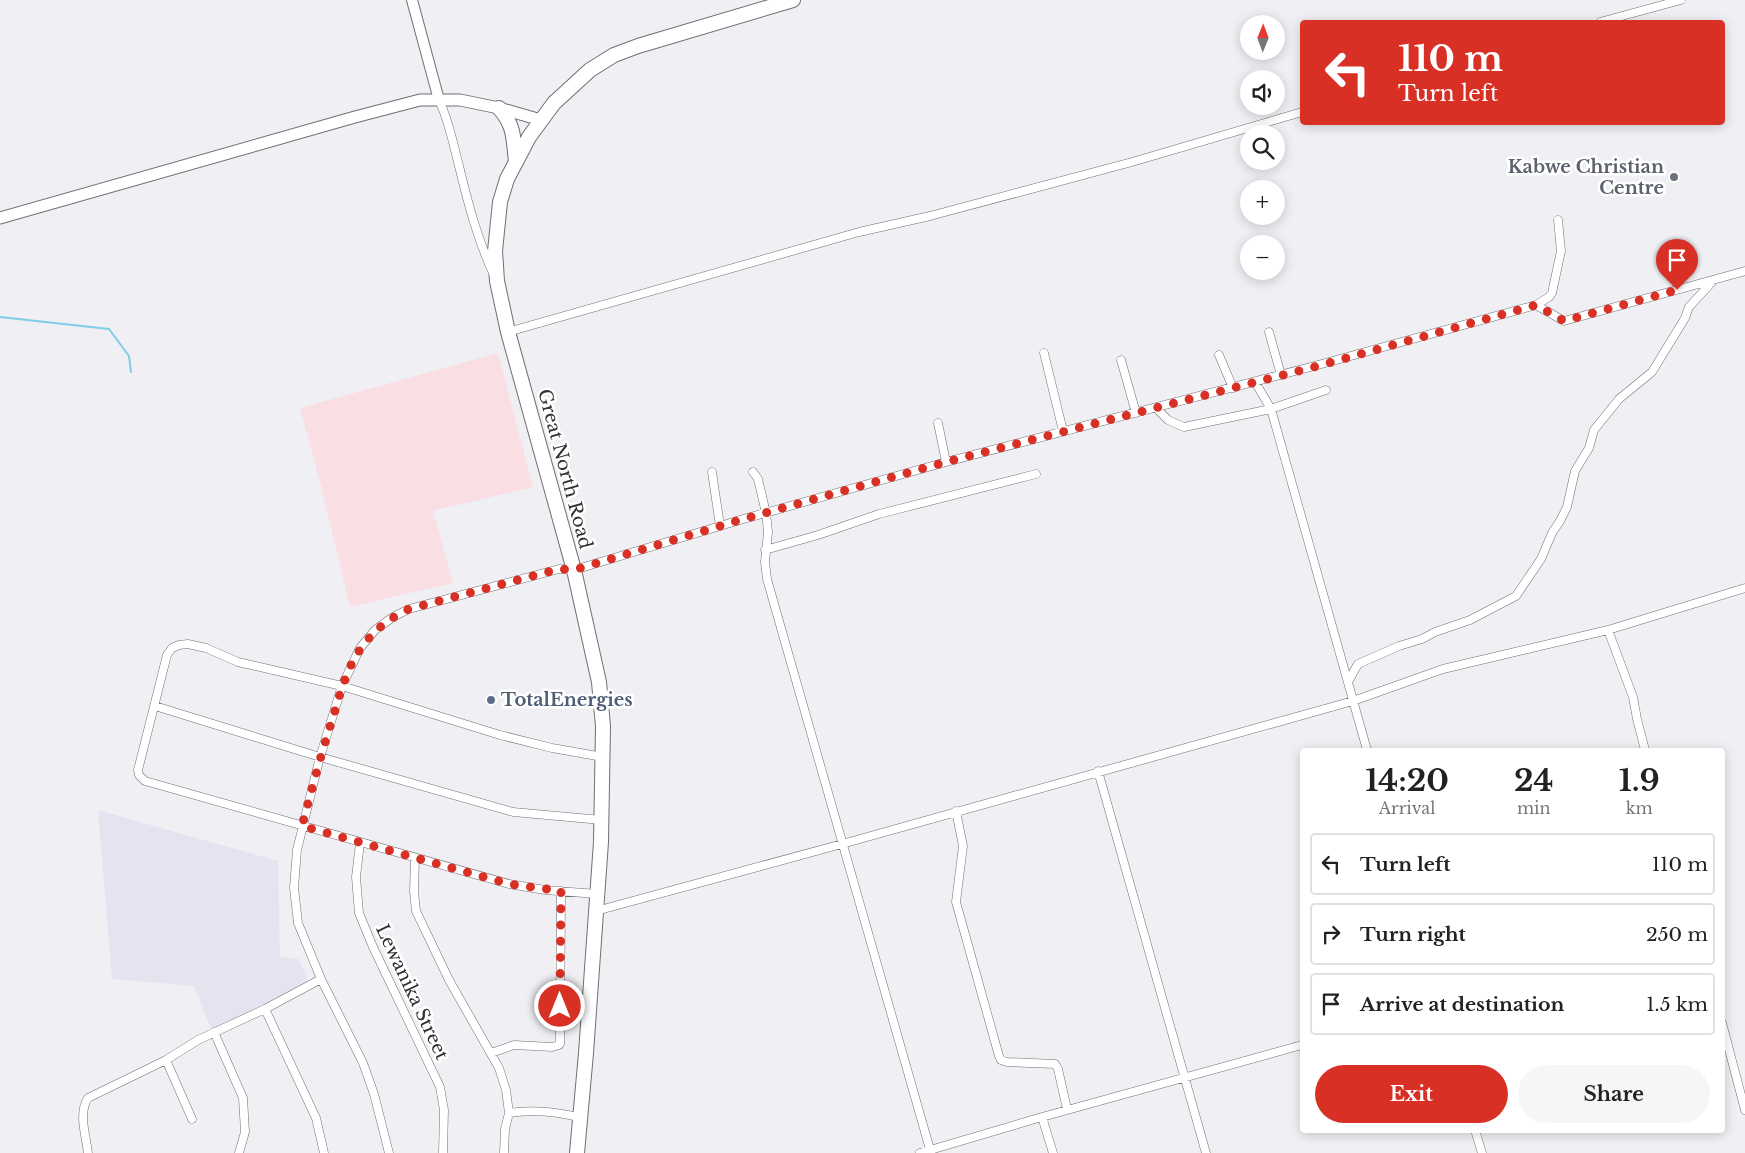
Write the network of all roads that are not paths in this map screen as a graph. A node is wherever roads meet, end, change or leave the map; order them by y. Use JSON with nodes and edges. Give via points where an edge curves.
{"nodes":[{"id":1,"x":412,"y":0,"type":"edge"},
{"id":2,"x":793,"y":0,"type":"edge"},
{"id":3,"x":1681,"y":0,"type":"edge"},
{"id":4,"x":1607,"y":20,"type":"edge"},
{"id":5,"x":439,"y":100,"type":"junction"},
{"id":6,"x":499,"y":108,"type":"junction"},
{"id":7,"x":1300,"y":113,"type":"edge"},
{"id":8,"x":541,"y":120,"type":"junction"},
{"id":9,"x":516,"y":161,"type":"junction"},
{"id":10,"x":0,"y":218,"type":"edge"},
{"id":11,"x":1558,"y":220,"type":"dead end"},
{"id":12,"x":1745,"y":271,"type":"edge"},
{"id":13,"x":1714,"y":280,"type":"junction"},
{"id":14,"x":497,"y":282,"type":"junction"},
{"id":15,"x":1536,"y":305,"type":"junction"},
{"id":16,"x":508,"y":332,"type":"junction"},
{"id":17,"x":1269,"y":332,"type":"dead end"},
{"id":18,"x":1044,"y":353,"type":"dead end"},
{"id":19,"x":1219,"y":355,"type":"dead end"},
{"id":20,"x":1121,"y":360,"type":"dead end"},
{"id":21,"x":1281,"y":375,"type":"junction"},
{"id":22,"x":1254,"y":382,"type":"junction"},
{"id":23,"x":1233,"y":388,"type":"junction"},
{"id":24,"x":1326,"y":390,"type":"dead end"},
{"id":25,"x":1156,"y":408,"type":"junction"},
{"id":26,"x":1270,"y":410,"type":"junction"},
{"id":27,"x":1136,"y":413,"type":"junction"},
{"id":28,"x":938,"y":423,"type":"dead end"},
{"id":29,"x":1063,"y":430,"type":"junction"},
{"id":30,"x":946,"y":462,"type":"junction"},
{"id":31,"x":712,"y":472,"type":"dead end"},
{"id":32,"x":754,"y":472,"type":"dead end"},
{"id":33,"x":1036,"y":474,"type":"dead end"},
{"id":34,"x":766,"y":513,"type":"junction"},
{"id":35,"x":720,"y":526,"type":"junction"},
{"id":36,"x":765,"y":550,"type":"junction"},
{"id":37,"x":574,"y":570,"type":"junction"},
{"id":38,"x":1745,"y":588,"type":"edge"},
{"id":39,"x":1608,"y":630,"type":"junction"},
{"id":40,"x":1348,"y":682,"type":"junction"},
{"id":41,"x":342,"y":686,"type":"junction"},
{"id":42,"x":1353,"y":700,"type":"junction"},
{"id":43,"x":155,"y":706,"type":"junction"},
{"id":44,"x":1366,"y":748,"type":"edge"},
{"id":45,"x":1644,"y":748,"type":"edge"},
{"id":46,"x":320,"y":757,"type":"junction"},
{"id":47,"x":603,"y":757,"type":"junction"},
{"id":48,"x":1098,"y":771,"type":"junction"},
{"id":49,"x":956,"y":811,"type":"junction"},
{"id":50,"x":602,"y":820,"type":"junction"},
{"id":51,"x":302,"y":826,"type":"junction"},
{"id":52,"x":360,"y":843,"type":"junction"},
{"id":53,"x":842,"y":844,"type":"junction"},
{"id":54,"x":416,"y":859,"type":"junction"},
{"id":55,"x":561,"y":891,"type":"junction"},
{"id":56,"x":597,"y":894,"type":"junction"},
{"id":57,"x":596,"y":911,"type":"junction"},
{"id":58,"x":321,"y":979,"type":"junction"},
{"id":59,"x":265,"y":1010,"type":"junction"},
{"id":60,"x":214,"y":1032,"type":"junction"},
{"id":61,"x":1725,"y":1034,"type":"edge"},
{"id":62,"x":1300,"y":1046,"type":"edge"},
{"id":63,"x":490,"y":1053,"type":"junction"},
{"id":64,"x":166,"y":1060,"type":"junction"},
{"id":65,"x":1184,"y":1078,"type":"junction"},
{"id":66,"x":1067,"y":1109,"type":"junction"},
{"id":67,"x":1745,"y":1110,"type":"edge"},
{"id":68,"x":509,"y":1113,"type":"junction"},
{"id":69,"x":579,"y":1117,"type":"junction"},
{"id":70,"x":1042,"y":1117,"type":"junction"},
{"id":71,"x":192,"y":1119,"type":"dead end"},
{"id":72,"x":1476,"y":1133,"type":"edge"},
{"id":73,"x":930,"y":1152,"type":"edge"},
{"id":74,"x":88,"y":1153,"type":"edge"},
{"id":75,"x":239,"y":1153,"type":"edge"},
{"id":76,"x":324,"y":1153,"type":"edge"},
{"id":77,"x":389,"y":1153,"type":"edge"},
{"id":78,"x":443,"y":1153,"type":"edge"},
{"id":79,"x":504,"y":1153,"type":"edge"},
{"id":80,"x":577,"y":1153,"type":"edge"},
{"id":81,"x":920,"y":1153,"type":"edge"},
{"id":82,"x":1053,"y":1153,"type":"edge"},
{"id":83,"x":1206,"y":1153,"type":"edge"},
{"id":84,"x":1482,"y":1153,"type":"edge"}],
"edges":[{"from":1,"to":5,"type":"street"},
{"from":2,"to":8,"type":"highway","name":"Great North Road","via":[[614,55],[590,70],[554,103]]},
{"from":3,"to":4,"type":"street"},
{"from":5,"to":6,"type":"main road","via":[[460,100]]},
{"from":5,"to":10,"type":"main road","via":[[420,100],[355,117]]},
{"from":5,"to":14,"type":"street","via":[[448,118],[481,247]]},
{"from":6,"to":8,"type":"main road"},
{"from":6,"to":9,"type":"highway","via":[[512,127]]},
{"from":7,"to":16,"type":"street","via":[[1132,162],[859,232]]},
{"from":8,"to":9,"type":"highway","name":"Great North Road"},
{"from":9,"to":14,"type":"highway","name":"Great North Road","via":[[500,202],[495,251]]},
{"from":11,"to":15,"type":"street","via":[[1560,251],[1552,293]]},
{"from":12,"to":13,"type":"street"},
{"from":13,"to":15,"type":"street","via":[[1564,321]]},
{"from":13,"to":40,"type":"street","via":[[1689,307],[1652,372],[1619,399],[1594,430],[1589,448],[1575,472],[1567,507],[1541,559],[1516,596],[1470,620],[1358,664]]},
{"from":14,"to":16,"type":"highway","name":"Great North Road"},
{"from":15,"to":21,"type":"street"},
{"from":16,"to":37,"type":"highway","name":"Great North Road"},
{"from":17,"to":21,"type":"street"},
{"from":18,"to":29,"type":"street"},
{"from":19,"to":23,"type":"street"},
{"from":20,"to":27,"type":"street"},
{"from":21,"to":22,"type":"street"},
{"from":22,"to":23,"type":"street"},
{"from":22,"to":26,"type":"street"},
{"from":23,"to":25,"type":"street"},
{"from":24,"to":26,"type":"street"},
{"from":25,"to":26,"type":"street","via":[[1168,420],[1184,427]]},
{"from":25,"to":27,"type":"street"},
{"from":26,"to":40,"type":"street"},
{"from":27,"to":29,"type":"street"},
{"from":28,"to":30,"type":"street"},
{"from":29,"to":30,"type":"street"},
{"from":30,"to":34,"type":"street"},
{"from":31,"to":35,"type":"street"},
{"from":32,"to":34,"type":"street"},
{"from":33,"to":36,"type":"street","via":[[879,514]]},
{"from":34,"to":35,"type":"street"},
{"from":34,"to":36,"type":"street","via":[[768,532]]},
{"from":35,"to":37,"type":"street"},
{"from":36,"to":53,"type":"street","via":[[767,579]]},
{"from":37,"to":41,"type":"street","via":[[559,569],[409,609],[392,617],[360,648]]},
{"from":37,"to":47,"type":"highway","name":"Great North Road","via":[[599,682]]},
{"from":38,"to":39,"type":"street"},
{"from":39,"to":42,"type":"street","via":[[1443,669]]},
{"from":39,"to":45,"type":"street","via":[[1633,697]]},
{"from":40,"to":42,"type":"street"},
{"from":41,"to":43,"type":"street","via":[[238,662],[206,648],[178,645],[167,656]]},
{"from":41,"to":46,"type":"street"},
{"from":41,"to":47,"type":"street","via":[[500,735]]},
{"from":42,"to":44,"type":"street"},
{"from":42,"to":48,"type":"street"},
{"from":43,"to":46,"type":"street"},
{"from":43,"to":51,"type":"street","via":[[138,770],[141,778]]},
{"from":46,"to":50,"type":"street","via":[[513,812]]},
{"from":46,"to":51,"type":"street"},
{"from":47,"to":50,"type":"highway","name":"Great North Road"},
{"from":48,"to":49,"type":"street"},
{"from":48,"to":65,"type":"street"},
{"from":49,"to":53,"type":"street"},
{"from":49,"to":66,"type":"street","via":[[962,846],[956,902],[999,1056],[1007,1062],[1055,1064]]},
{"from":50,"to":56,"type":"highway","name":"Great North Road"},
{"from":51,"to":52,"type":"street"},
{"from":51,"to":58,"type":"street","via":[[294,888],[298,923]]},
{"from":52,"to":54,"type":"street"},
{"from":52,"to":78,"type":"street","name":"Lewanika Street","via":[[356,877],[359,913],[440,1087],[444,1110]]},
{"from":53,"to":57,"type":"street"},
{"from":53,"to":73,"type":"street"},
{"from":54,"to":55,"type":"street","via":[[509,884]]},
{"from":54,"to":63,"type":"street","via":[[416,911],[449,980]]},
{"from":55,"to":56,"type":"street"},
{"from":55,"to":63,"type":"street","via":[[559,1045],[514,1045]]},
{"from":56,"to":57,"type":"highway","name":"Great North Road"},
{"from":57,"to":69,"type":"highway","name":"Great North Road"},
{"from":58,"to":59,"type":"street"},
{"from":58,"to":77,"type":"street","via":[[362,1063],[374,1094]]},
{"from":59,"to":60,"type":"street"},
{"from":59,"to":76,"type":"street","via":[[316,1118]]},
{"from":60,"to":64,"type":"street"},
{"from":60,"to":75,"type":"street","via":[[243,1098],[245,1132]]},
{"from":61,"to":67,"type":"street"},
{"from":62,"to":65,"type":"street"},
{"from":63,"to":68,"type":"street","via":[[500,1068]]},
{"from":64,"to":71,"type":"street"},
{"from":64,"to":74,"type":"street","via":[[88,1098],[83,1112]]},
{"from":65,"to":66,"type":"street"},
{"from":65,"to":83,"type":"street"},
{"from":66,"to":70,"type":"street"},
{"from":68,"to":69,"type":"street","via":[[546,1111]]},
{"from":68,"to":79,"type":"street"},
{"from":69,"to":80,"type":"highway","name":"Great North Road"},
{"from":70,"to":73,"type":"street"},
{"from":70,"to":82,"type":"street"},
{"from":72,"to":84,"type":"street"},
{"from":73,"to":81,"type":"street"}]}
